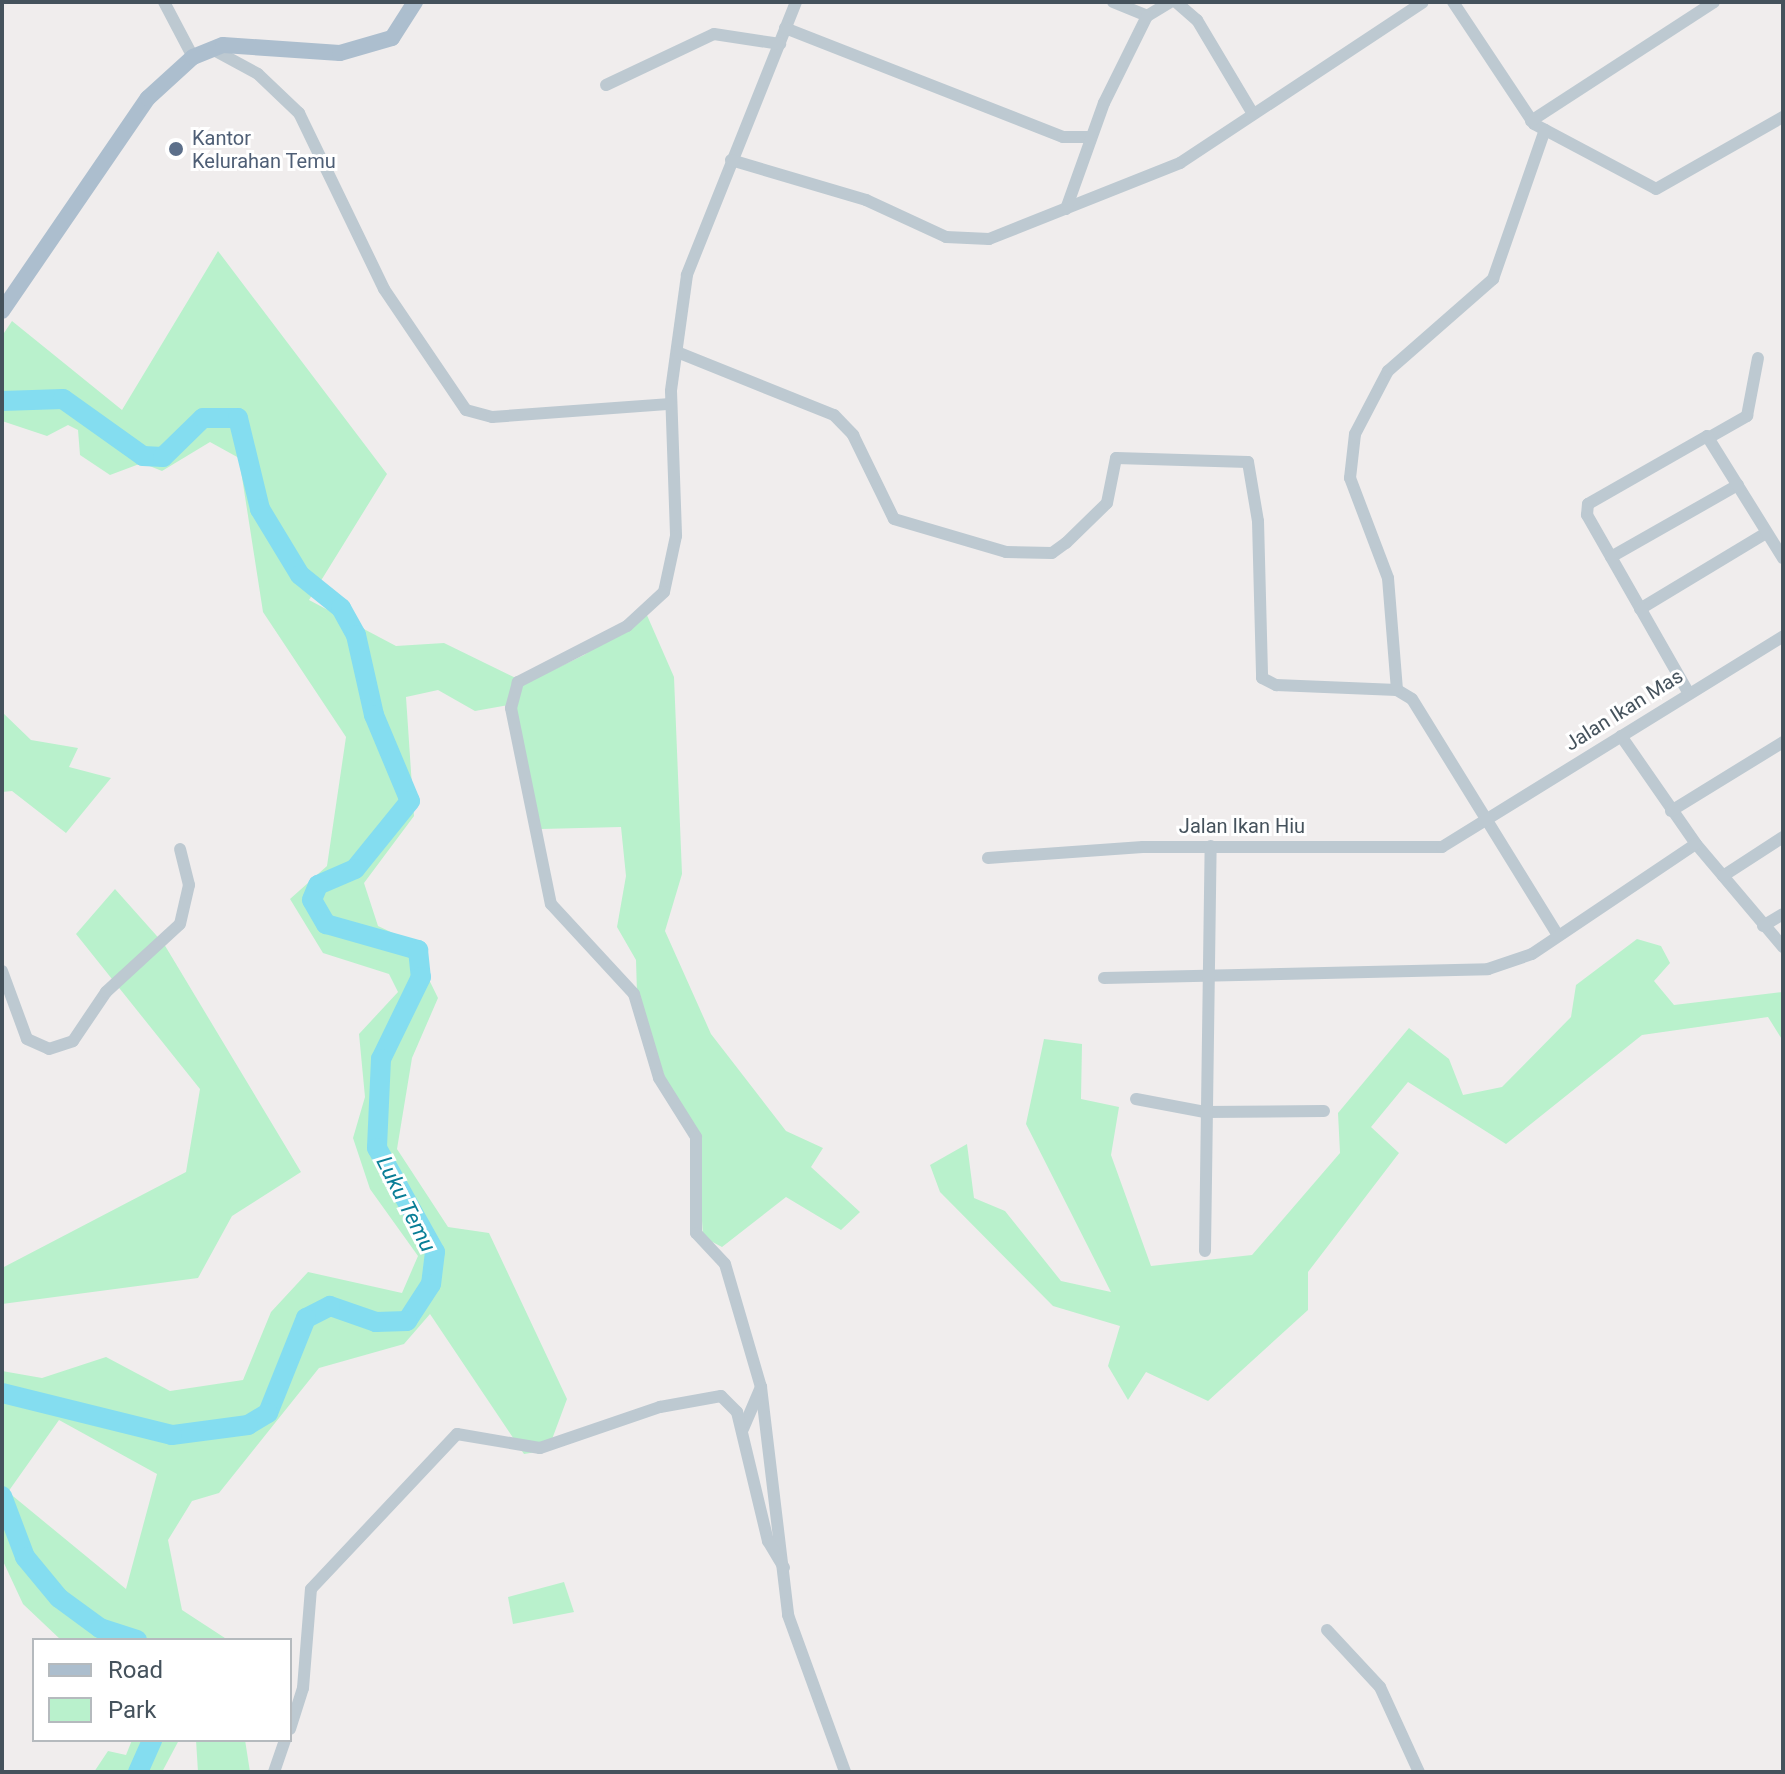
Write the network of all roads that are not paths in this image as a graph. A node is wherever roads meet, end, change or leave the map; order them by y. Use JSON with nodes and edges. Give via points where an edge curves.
{"nodes":[{"id":1,"x":164,"y":2,"type":"edge"},
{"id":2,"x":415,"y":2,"type":"edge"},
{"id":3,"x":796,"y":2,"type":"edge"},
{"id":4,"x":1113,"y":2,"type":"edge"},
{"id":5,"x":1173,"y":2,"type":"edge"},
{"id":6,"x":1194,"y":2,"type":"edge"},
{"id":7,"x":1423,"y":2,"type":"edge"},
{"id":8,"x":1471,"y":2,"type":"edge"},
{"id":9,"x":1714,"y":2,"type":"edge"},
{"id":10,"x":1456,"y":6,"type":"edge"},
{"id":11,"x":1147,"y":16,"type":"junction"},
{"id":12,"x":1197,"y":20,"type":"junction"},
{"id":13,"x":785,"y":28,"type":"junction"},
{"id":14,"x":780,"y":44,"type":"junction"},
{"id":15,"x":212,"y":49,"type":"junction"},
{"id":16,"x":193,"y":57,"type":"junction"},
{"id":17,"x":606,"y":85,"type":"dead end"},
{"id":18,"x":1253,"y":114,"type":"junction"},
{"id":19,"x":1783,"y":117,"type":"edge"},
{"id":20,"x":1531,"y":121,"type":"junction"},
{"id":21,"x":1545,"y":130,"type":"junction"},
{"id":22,"x":1091,"y":137,"type":"junction"},
{"id":23,"x":731,"y":160,"type":"junction"},
{"id":24,"x":1066,"y":209,"type":"junction"},
{"id":25,"x":2,"y":311,"type":"edge"},
{"id":26,"x":677,"y":352,"type":"junction"},
{"id":27,"x":1758,"y":358,"type":"dead end"},
{"id":28,"x":671,"y":404,"type":"junction"},
{"id":29,"x":1710,"y":437,"type":"junction"},
{"id":30,"x":1738,"y":485,"type":"junction"},
{"id":31,"x":1766,"y":533,"type":"junction"},
{"id":32,"x":1611,"y":557,"type":"junction"},
{"id":33,"x":1783,"y":558,"type":"edge"},
{"id":34,"x":1640,"y":609,"type":"junction"},
{"id":35,"x":1783,"y":636,"type":"edge"},
{"id":36,"x":1397,"y":690,"type":"junction"},
{"id":37,"x":1688,"y":692,"type":"junction"},
{"id":38,"x":1621,"y":736,"type":"junction"},
{"id":39,"x":1783,"y":742,"type":"edge"},
{"id":40,"x":1671,"y":811,"type":"junction"},
{"id":41,"x":1488,"y":818,"type":"junction"},
{"id":42,"x":1783,"y":837,"type":"edge"},
{"id":43,"x":1696,"y":844,"type":"junction"},
{"id":44,"x":1211,"y":846,"type":"junction"},
{"id":45,"x":180,"y":849,"type":"dead end"},
{"id":46,"x":988,"y":858,"type":"dead end"},
{"id":47,"x":1723,"y":876,"type":"junction"},
{"id":48,"x":1783,"y":914,"type":"edge"},
{"id":49,"x":1763,"y":926,"type":"junction"},
{"id":50,"x":1557,"y":934,"type":"junction"},
{"id":51,"x":1783,"y":947,"type":"edge"},
{"id":52,"x":3,"y":975,"type":"edge"},
{"id":53,"x":1104,"y":978,"type":"dead end"},
{"id":54,"x":1205,"y":978,"type":"junction"},
{"id":55,"x":2,"y":1017,"type":"edge"},
{"id":56,"x":19,"y":1021,"type":"junction"},
{"id":57,"x":1136,"y":1099,"type":"dead end"},
{"id":58,"x":1324,"y":1111,"type":"dead end"},
{"id":59,"x":1205,"y":1112,"type":"junction"},
{"id":60,"x":1205,"y":1251,"type":"dead end"},
{"id":61,"x":761,"y":1387,"type":"junction"},
{"id":62,"x":743,"y":1429,"type":"junction"},
{"id":63,"x":784,"y":1568,"type":"junction"},
{"id":64,"x":1327,"y":1630,"type":"dead end"},
{"id":65,"x":292,"y":1723,"type":"edge"},
{"id":66,"x":284,"y":1742,"type":"edge"},
{"id":67,"x":274,"y":1772,"type":"edge"},
{"id":68,"x":845,"y":1772,"type":"edge"},
{"id":69,"x":1419,"y":1772,"type":"edge"}],
"edges":[{"from":1,"to":16,"type":"street"},
{"from":2,"to":15,"type":"main road","via":[[392,38],[340,53]]},
{"from":3,"to":13,"type":"street"},
{"from":4,"to":11,"type":"street"},
{"from":5,"to":11,"type":"street"},
{"from":5,"to":12,"type":"street"},
{"from":6,"to":12,"type":"street"},
{"from":7,"to":18,"type":"street"},
{"from":8,"to":10,"type":"street"},
{"from":9,"to":20,"type":"street"},
{"from":10,"to":20,"type":"street"},
{"from":11,"to":22,"type":"street"},
{"from":12,"to":18,"type":"street"},
{"from":13,"to":14,"type":"street"},
{"from":13,"to":22,"type":"street","via":[[1063,137]]},
{"from":14,"to":17,"type":"street","via":[[714,34]]},
{"from":14,"to":23,"type":"street"},
{"from":15,"to":16,"type":"main road"},
{"from":15,"to":28,"type":"street","via":[[258,74],[299,113],[384,289],[466,410],[492,417]]},
{"from":16,"to":25,"type":"main road","via":[[148,98]]},
{"from":18,"to":24,"type":"street","via":[[1180,163]]},
{"from":19,"to":21,"type":"street","via":[[1656,189]]},
{"from":20,"to":21,"type":"street"},
{"from":21,"to":36,"type":"street","via":[[1493,279],[1388,371],[1355,434],[1350,478],[1388,578]]},
{"from":22,"to":24,"type":"street"},
{"from":23,"to":24,"type":"street","via":[[845,193],[962,239],[989,239]]},
{"from":23,"to":26,"type":"street","via":[[694,247]]},
{"from":26,"to":28,"type":"street"},
{"from":26,"to":36,"type":"street","via":[[834,415],[853,435],[894,519],[1015,554],[1052,553],[1094,517],[1109,497],[1116,458],[1241,458],[1254,478],[1262,678],[1276,685]]},
{"from":27,"to":29,"type":"street","via":[[1747,416]]},
{"from":28,"to":61,"type":"street","via":[[677,513],[664,592],[627,626],[518,682],[511,721],[547,896],[639,1005],[659,1078],[696,1137],[696,1233],[725,1264]]},
{"from":29,"to":30,"type":"street"},
{"from":29,"to":32,"type":"street","via":[[1588,504]]},
{"from":30,"to":31,"type":"street"},
{"from":30,"to":32,"type":"street"},
{"from":31,"to":33,"type":"street"},
{"from":31,"to":34,"type":"street"},
{"from":32,"to":34,"type":"street"},
{"from":34,"to":37,"type":"street"},
{"from":35,"to":37,"type":"street","name":"Jalan Ikan Mas"},
{"from":36,"to":41,"type":"street","via":[[1416,704]]},
{"from":37,"to":38,"type":"street","name":"Jalan Ikan Mas"},
{"from":38,"to":40,"type":"street"},
{"from":38,"to":41,"type":"street","name":"Jalan Ikan Mas"},
{"from":39,"to":40,"type":"street"},
{"from":40,"to":43,"type":"street"},
{"from":41,"to":44,"type":"street","name":"Jalan Ikan Hiu","via":[[1442,847]]},
{"from":41,"to":50,"type":"street"},
{"from":42,"to":47,"type":"street"},
{"from":43,"to":47,"type":"street"},
{"from":43,"to":50,"type":"street"},
{"from":44,"to":46,"type":"street","name":"Jalan Ikan Hiu"},
{"from":44,"to":54,"type":"street"},
{"from":45,"to":56,"type":"street","via":[[188,903],[160,950],[106,992],[64,1047],[36,1046]]},
{"from":47,"to":49,"type":"street"},
{"from":48,"to":49,"type":"street"},
{"from":49,"to":51,"type":"street"},
{"from":50,"to":54,"type":"street","via":[[1532,954],[1488,969]]},
{"from":52,"to":56,"type":"street"},
{"from":53,"to":54,"type":"street"},
{"from":54,"to":59,"type":"street"},
{"from":55,"to":56,"type":"street"},
{"from":57,"to":59,"type":"street"},
{"from":58,"to":59,"type":"street"},
{"from":59,"to":60,"type":"street"},
{"from":61,"to":62,"type":"street"},
{"from":61,"to":63,"type":"street"},
{"from":62,"to":63,"type":"street","via":[[761,1518]]},
{"from":62,"to":65,"type":"street","via":[[721,1396],[660,1407],[540,1448],[447,1438],[410,1489],[311,1589],[303,1688]]},
{"from":63,"to":68,"type":"street","via":[[788,1615]]},
{"from":64,"to":69,"type":"street","via":[[1380,1687]]},
{"from":66,"to":67,"type":"street"}]}
